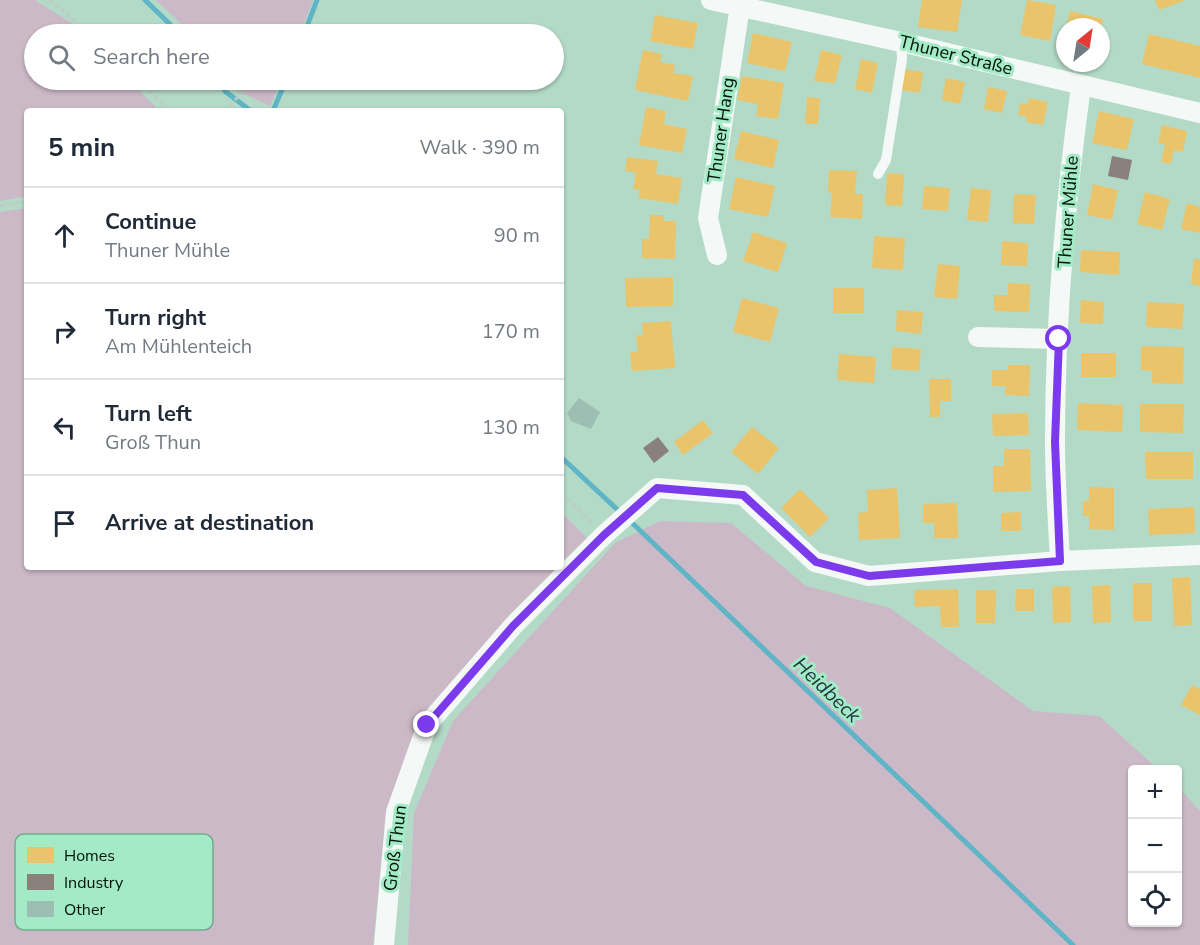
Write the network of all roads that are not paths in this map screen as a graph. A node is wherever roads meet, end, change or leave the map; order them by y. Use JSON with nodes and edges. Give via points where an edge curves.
{"nodes":[{"id":1,"x":711,"y":0,"type":"edge"},
{"id":2,"x":740,"y":6,"type":"junction"},
{"id":3,"x":901,"y":42,"type":"junction"},
{"id":4,"x":1081,"y":86,"type":"junction"},
{"id":5,"x":1200,"y":113,"type":"edge"},
{"id":6,"x":878,"y":174,"type":"dead end"},
{"id":7,"x":717,"y":255,"type":"dead end"},
{"id":8,"x":978,"y":337,"type":"dead end"},
{"id":9,"x":1059,"y":339,"type":"junction"},
{"id":10,"x":1200,"y":555,"type":"edge"},
{"id":11,"x":1060,"y":561,"type":"junction"},
{"id":12,"x":384,"y":945,"type":"edge"}],
"edges":[{"from":1,"to":2,"type":"street","name":"Thuner Straße"},
{"from":2,"to":3,"type":"street","name":"Thuner Straße"},
{"from":2,"to":7,"type":"street","name":"Thuner Hang","via":[[708,218]]},
{"from":3,"to":4,"type":"street","name":"Thuner Straße"},
{"from":3,"to":6,"type":"lane","via":[[902,59],[886,160]]},
{"from":4,"to":5,"type":"street","name":"Thuner Straße"},
{"from":4,"to":9,"type":"street","name":"Thuner Mühle","via":[[1070,169]]},
{"from":8,"to":9,"type":"street"},
{"from":9,"to":11,"type":"street","name":"Thuner Mühle","via":[[1055,442]]},
{"from":10,"to":11,"type":"street"},
{"from":11,"to":12,"type":"street","name":"Groß Thun","via":[[869,576],[816,562],[743,495],[657,488],[513,626],[427,725],[396,812]]}]}
